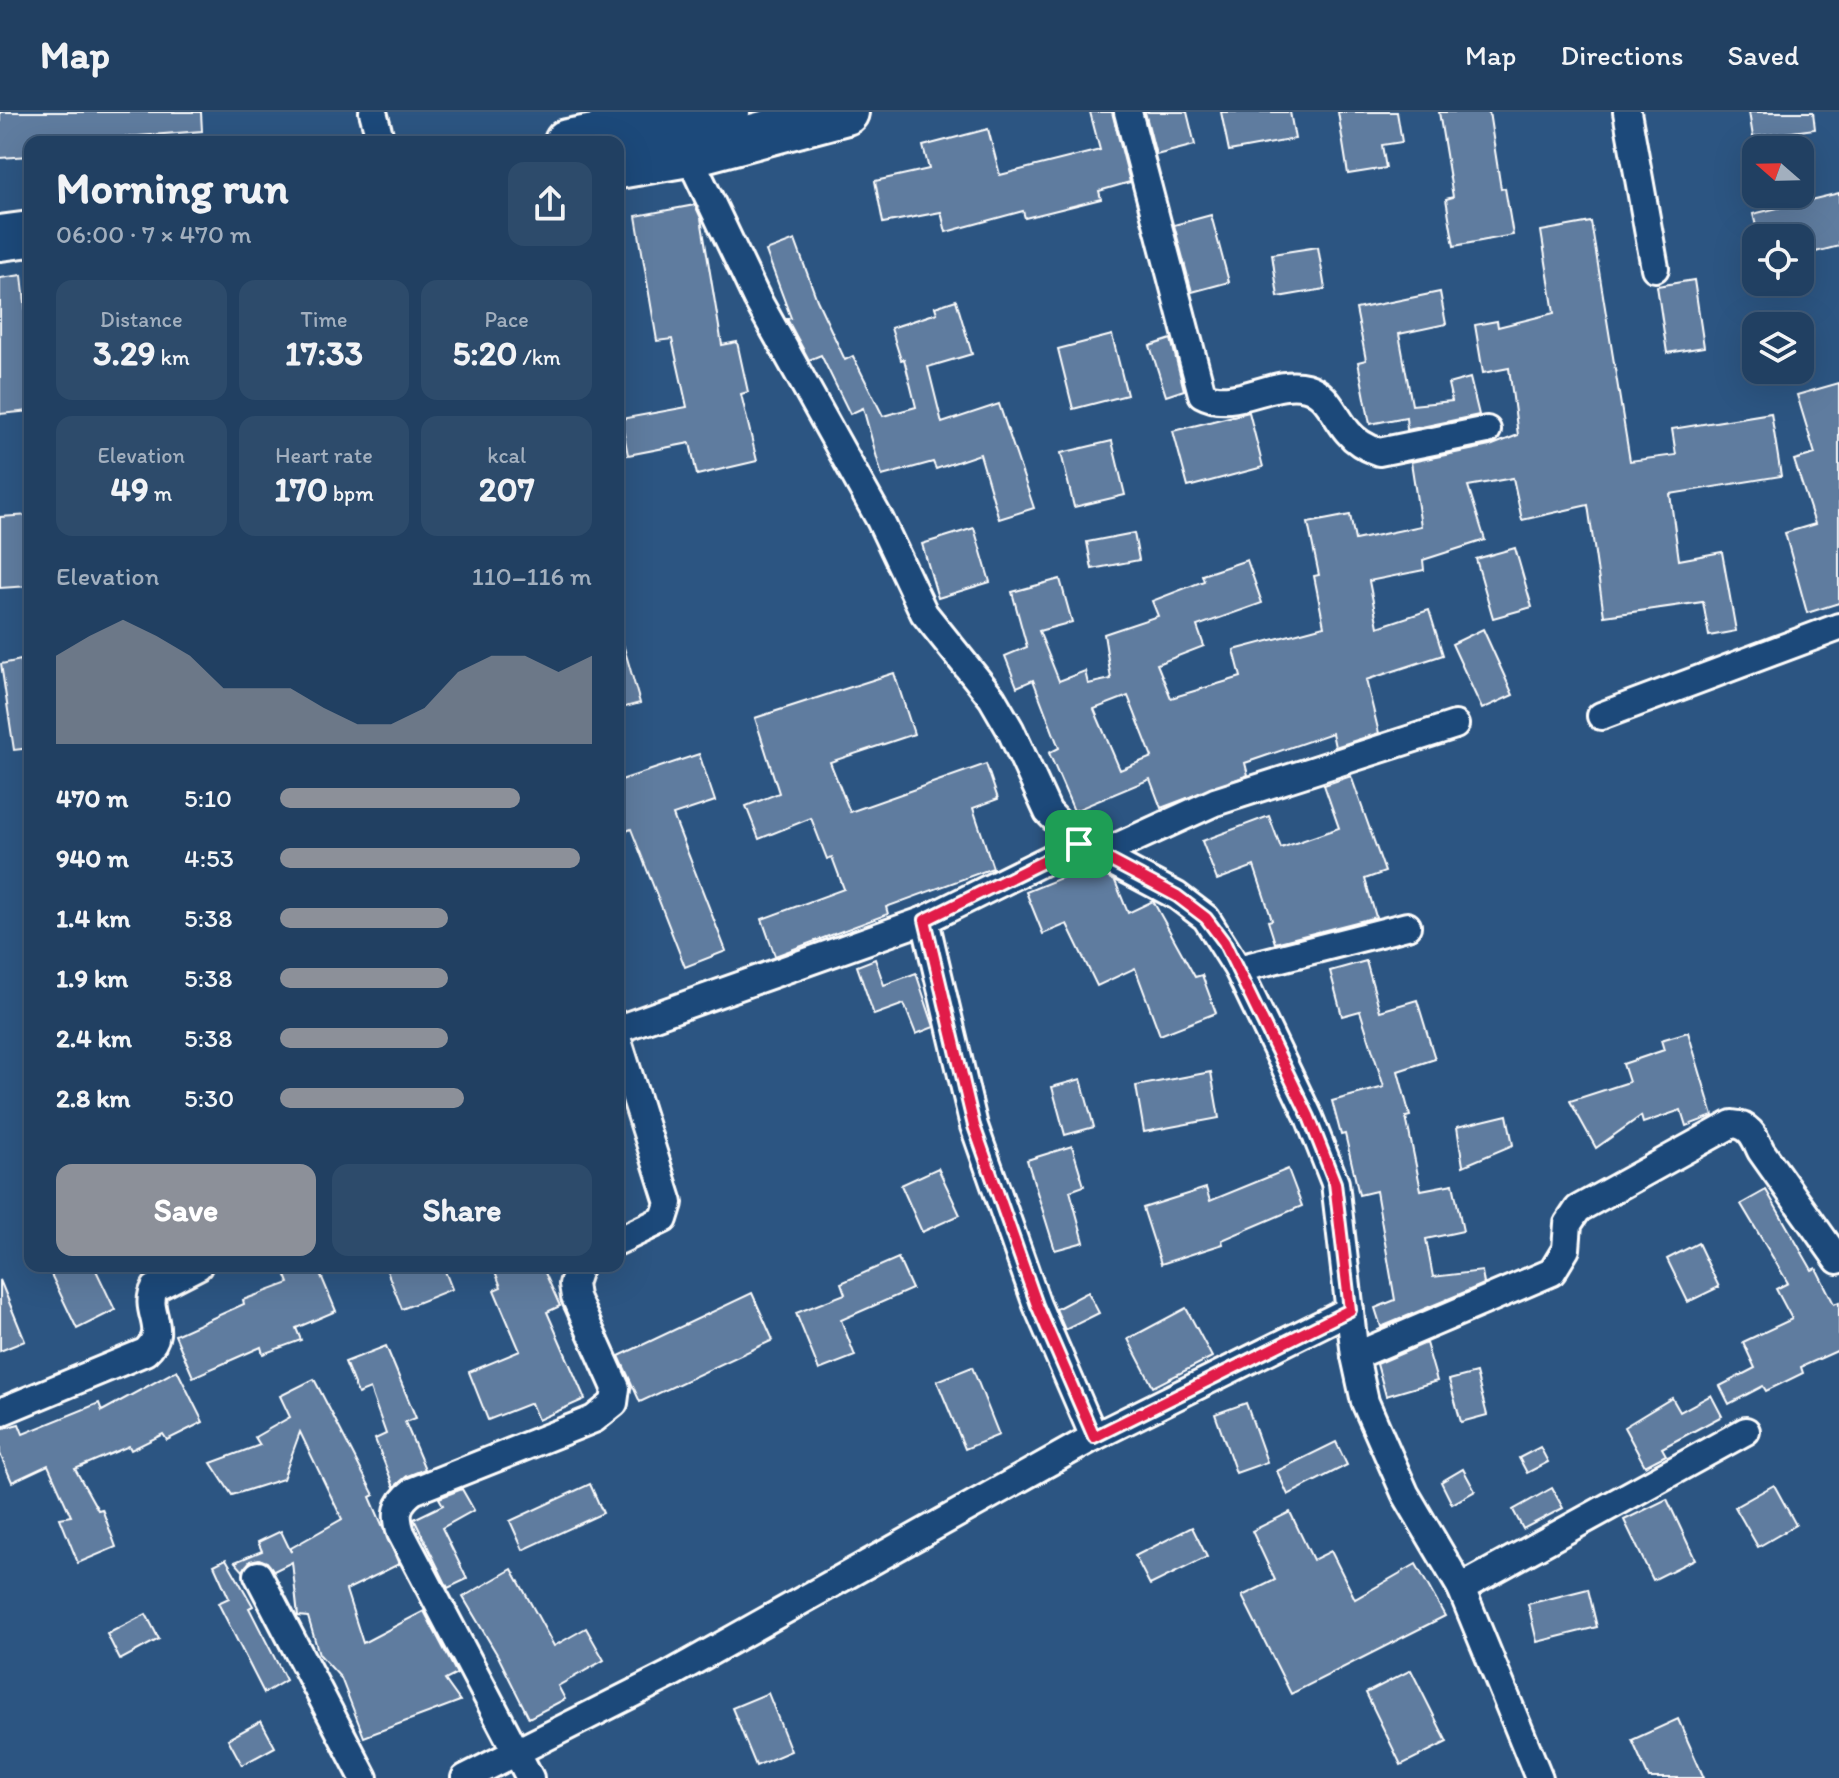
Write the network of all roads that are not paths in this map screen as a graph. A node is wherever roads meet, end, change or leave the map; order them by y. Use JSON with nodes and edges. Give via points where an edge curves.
{"nodes":[{"id":1,"x":373,"y":112,"type":"edge"},
{"id":2,"x":727,"y":112,"type":"edge"},
{"id":3,"x":846,"y":112,"type":"edge"},
{"id":4,"x":1128,"y":112,"type":"edge"},
{"id":5,"x":1627,"y":112,"type":"edge"},
{"id":6,"x":379,"y":136,"type":"edge"},
{"id":7,"x":599,"y":136,"type":"edge"},
{"id":8,"x":688,"y":154,"type":"junction"},
{"id":9,"x":624,"y":165,"type":"edge"},
{"id":10,"x":24,"y":206,"type":"edge"},
{"id":11,"x":0,"y":208,"type":"edge"},
{"id":12,"x":24,"y":235,"type":"edge"},
{"id":13,"x":0,"y":238,"type":"edge"},
{"id":14,"x":1655,"y":268,"type":"dead end"},
{"id":15,"x":1487,"y":430,"type":"dead end"},
{"id":16,"x":1839,"y":627,"type":"edge"},
{"id":17,"x":1601,"y":716,"type":"dead end"},
{"id":18,"x":1455,"y":725,"type":"dead end"},
{"id":19,"x":1090,"y":849,"type":"junction"},
{"id":20,"x":925,"y":920,"type":"junction"},
{"id":21,"x":1407,"y":926,"type":"dead end"},
{"id":22,"x":1238,"y":969,"type":"junction"},
{"id":23,"x":624,"y":1027,"type":"edge"},
{"id":24,"x":624,"y":1060,"type":"edge"},
{"id":25,"x":624,"y":1238,"type":"edge"},
{"id":26,"x":1838,"y":1260,"type":"edge"},
{"id":27,"x":186,"y":1272,"type":"edge"},
{"id":28,"x":577,"y":1272,"type":"edge"},
{"id":29,"x":1350,"y":1310,"type":"junction"},
{"id":30,"x":1355,"y":1356,"type":"junction"},
{"id":31,"x":0,"y":1412,"type":"edge"},
{"id":32,"x":1746,"y":1431,"type":"dead end"},
{"id":33,"x":1094,"y":1437,"type":"junction"},
{"id":34,"x":258,"y":1575,"type":"dead end"},
{"id":35,"x":1461,"y":1588,"type":"junction"},
{"id":36,"x":517,"y":1752,"type":"junction"},
{"id":37,"x":364,"y":1778,"type":"edge"},
{"id":38,"x":465,"y":1778,"type":"edge"},
{"id":39,"x":530,"y":1778,"type":"edge"},
{"id":40,"x":1539,"y":1778,"type":"edge"}],
"edges":[{"from":1,"to":6,"type":"street"},
{"from":2,"to":7,"type":"highway"},
{"from":3,"to":8,"type":"highway"},
{"from":4,"to":15,"type":"street","via":[[1202,394],[1221,400],[1284,387],[1315,390],[1348,433],[1379,452]]},
{"from":5,"to":14,"type":"street"},
{"from":8,"to":9,"type":"highway"},
{"from":8,"to":19,"type":"street","via":[[757,299],[880,520],[924,613],[992,698],[1048,812]]},
{"from":10,"to":11,"type":"highway"},
{"from":12,"to":13,"type":"highway"},
{"from":16,"to":17,"type":"street"},
{"from":18,"to":19,"type":"street","via":[[1215,802]]},
{"from":19,"to":20,"type":"street"},
{"from":19,"to":22,"type":"street","via":[[1177,896],[1206,918]]},
{"from":20,"to":23,"type":"street"},
{"from":20,"to":33,"type":"street","via":[[974,1126],[1037,1305]]},
{"from":21,"to":22,"type":"street"},
{"from":22,"to":29,"type":"street","via":[[1335,1183]]},
{"from":24,"to":25,"type":"street","via":[[669,1203],[664,1219]]},
{"from":26,"to":30,"type":"street","via":[[1753,1135],[1744,1125],[1732,1124],[1578,1209],[1568,1224],[1566,1249],[1552,1272]]},
{"from":27,"to":31,"type":"street","via":[[155,1288],[151,1303],[158,1329],[153,1346]]},
{"from":28,"to":36,"type":"street","via":[[575,1297],[616,1388],[614,1403],[594,1419],[413,1491],[402,1499],[396,1516]]},
{"from":29,"to":30,"type":"street"},
{"from":29,"to":33,"type":"street"},
{"from":30,"to":35,"type":"street","via":[[1381,1443]]},
{"from":32,"to":35,"type":"street"},
{"from":33,"to":36,"type":"street","via":[[669,1675]]},
{"from":34,"to":37,"type":"street"},
{"from":35,"to":40,"type":"street"},
{"from":36,"to":38,"type":"street"},
{"from":36,"to":39,"type":"street"}]}
